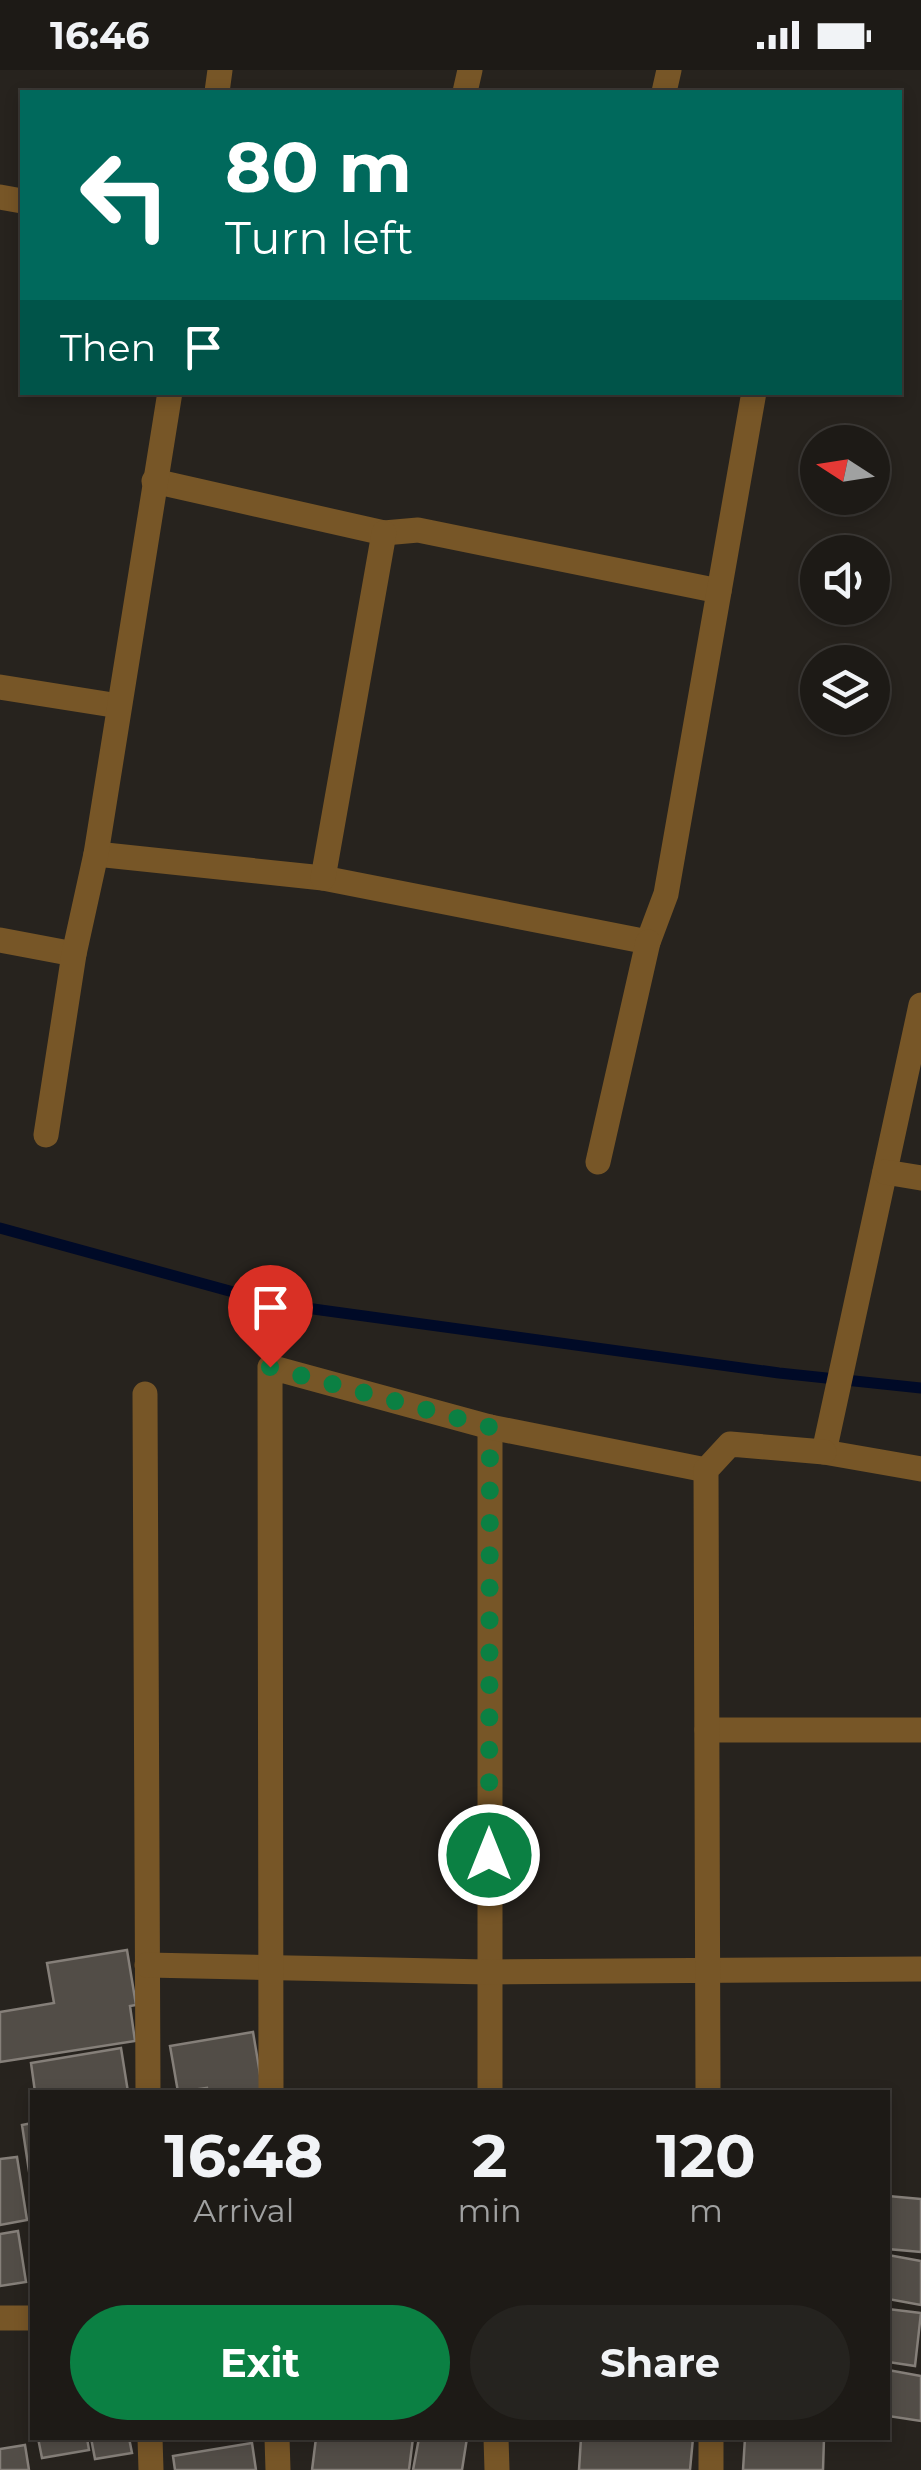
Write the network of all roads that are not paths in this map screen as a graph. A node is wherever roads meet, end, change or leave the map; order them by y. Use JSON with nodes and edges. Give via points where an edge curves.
{"nodes":[{"id":1,"x":169,"y":395,"type":"edge"},
{"id":2,"x":753,"y":395,"type":"edge"},
{"id":3,"x":154,"y":481,"type":"junction"},
{"id":4,"x":384,"y":533,"type":"junction"},
{"id":5,"x":719,"y":591,"type":"junction"},
{"id":6,"x":0,"y":687,"type":"edge"},
{"id":7,"x":119,"y":706,"type":"junction"},
{"id":8,"x":96,"y":854,"type":"junction"},
{"id":9,"x":324,"y":878,"type":"junction"},
{"id":10,"x":0,"y":940,"type":"edge"},
{"id":11,"x":648,"y":942,"type":"junction"},
{"id":12,"x":74,"y":954,"type":"junction"},
{"id":13,"x":921,"y":1004,"type":"edge"},
{"id":14,"x":46,"y":1135,"type":"dead end"},
{"id":15,"x":598,"y":1162,"type":"dead end"},
{"id":16,"x":885,"y":1172,"type":"junction"},
{"id":17,"x":921,"y":1178,"type":"edge"},
{"id":18,"x":145,"y":1394,"type":"dead end"},
{"id":19,"x":490,"y":1427,"type":"junction"},
{"id":20,"x":824,"y":1452,"type":"junction"},
{"id":21,"x":921,"y":1469,"type":"edge"},
{"id":22,"x":706,"y":1470,"type":"junction"},
{"id":23,"x":706,"y":1730,"type":"junction"},
{"id":24,"x":921,"y":1730,"type":"edge"},
{"id":25,"x":147,"y":1965,"type":"junction"},
{"id":26,"x":269,"y":1965,"type":"junction"},
{"id":27,"x":921,"y":1970,"type":"edge"},
{"id":28,"x":488,"y":1972,"type":"junction"},
{"id":29,"x":707,"y":1972,"type":"junction"},
{"id":30,"x":148,"y":2090,"type":"edge"},
{"id":31,"x":271,"y":2090,"type":"edge"},
{"id":32,"x":490,"y":2090,"type":"edge"},
{"id":33,"x":708,"y":2090,"type":"edge"},
{"id":34,"x":0,"y":2318,"type":"edge"},
{"id":35,"x":30,"y":2318,"type":"edge"},
{"id":36,"x":150,"y":2440,"type":"edge"},
{"id":37,"x":277,"y":2440,"type":"edge"},
{"id":38,"x":496,"y":2440,"type":"edge"},
{"id":39,"x":711,"y":2440,"type":"edge"},
{"id":40,"x":151,"y":2470,"type":"edge"},
{"id":41,"x":278,"y":2470,"type":"edge"},
{"id":42,"x":497,"y":2470,"type":"edge"},
{"id":43,"x":712,"y":2470,"type":"edge"}],
"edges":[{"from":1,"to":3,"type":"street"},
{"from":2,"to":5,"type":"street"},
{"from":3,"to":4,"type":"street"},
{"from":3,"to":7,"type":"street"},
{"from":4,"to":5,"type":"street","via":[[418,530]]},
{"from":4,"to":9,"type":"street"},
{"from":5,"to":11,"type":"street","via":[[666,894]]},
{"from":6,"to":7,"type":"street"},
{"from":7,"to":8,"type":"street"},
{"from":8,"to":9,"type":"street"},
{"from":8,"to":12,"type":"street"},
{"from":9,"to":11,"type":"street"},
{"from":10,"to":12,"type":"street"},
{"from":11,"to":15,"type":"street"},
{"from":12,"to":14,"type":"street"},
{"from":13,"to":16,"type":"street"},
{"from":16,"to":17,"type":"street"},
{"from":16,"to":20,"type":"street"},
{"from":18,"to":25,"type":"street"},
{"from":19,"to":22,"type":"street"},
{"from":19,"to":26,"type":"street","via":[[270,1367]]},
{"from":19,"to":28,"type":"street"},
{"from":20,"to":21,"type":"street"},
{"from":20,"to":22,"type":"street","via":[[730,1444]]},
{"from":22,"to":23,"type":"street"},
{"from":23,"to":24,"type":"street"},
{"from":23,"to":29,"type":"street"},
{"from":25,"to":26,"type":"street"},
{"from":25,"to":30,"type":"street"},
{"from":26,"to":28,"type":"street"},
{"from":26,"to":31,"type":"street"},
{"from":27,"to":29,"type":"street"},
{"from":28,"to":29,"type":"street"},
{"from":28,"to":32,"type":"street"},
{"from":29,"to":33,"type":"street"},
{"from":34,"to":35,"type":"street"},
{"from":36,"to":40,"type":"street"},
{"from":37,"to":41,"type":"street"},
{"from":38,"to":42,"type":"street"},
{"from":39,"to":43,"type":"street"}]}
